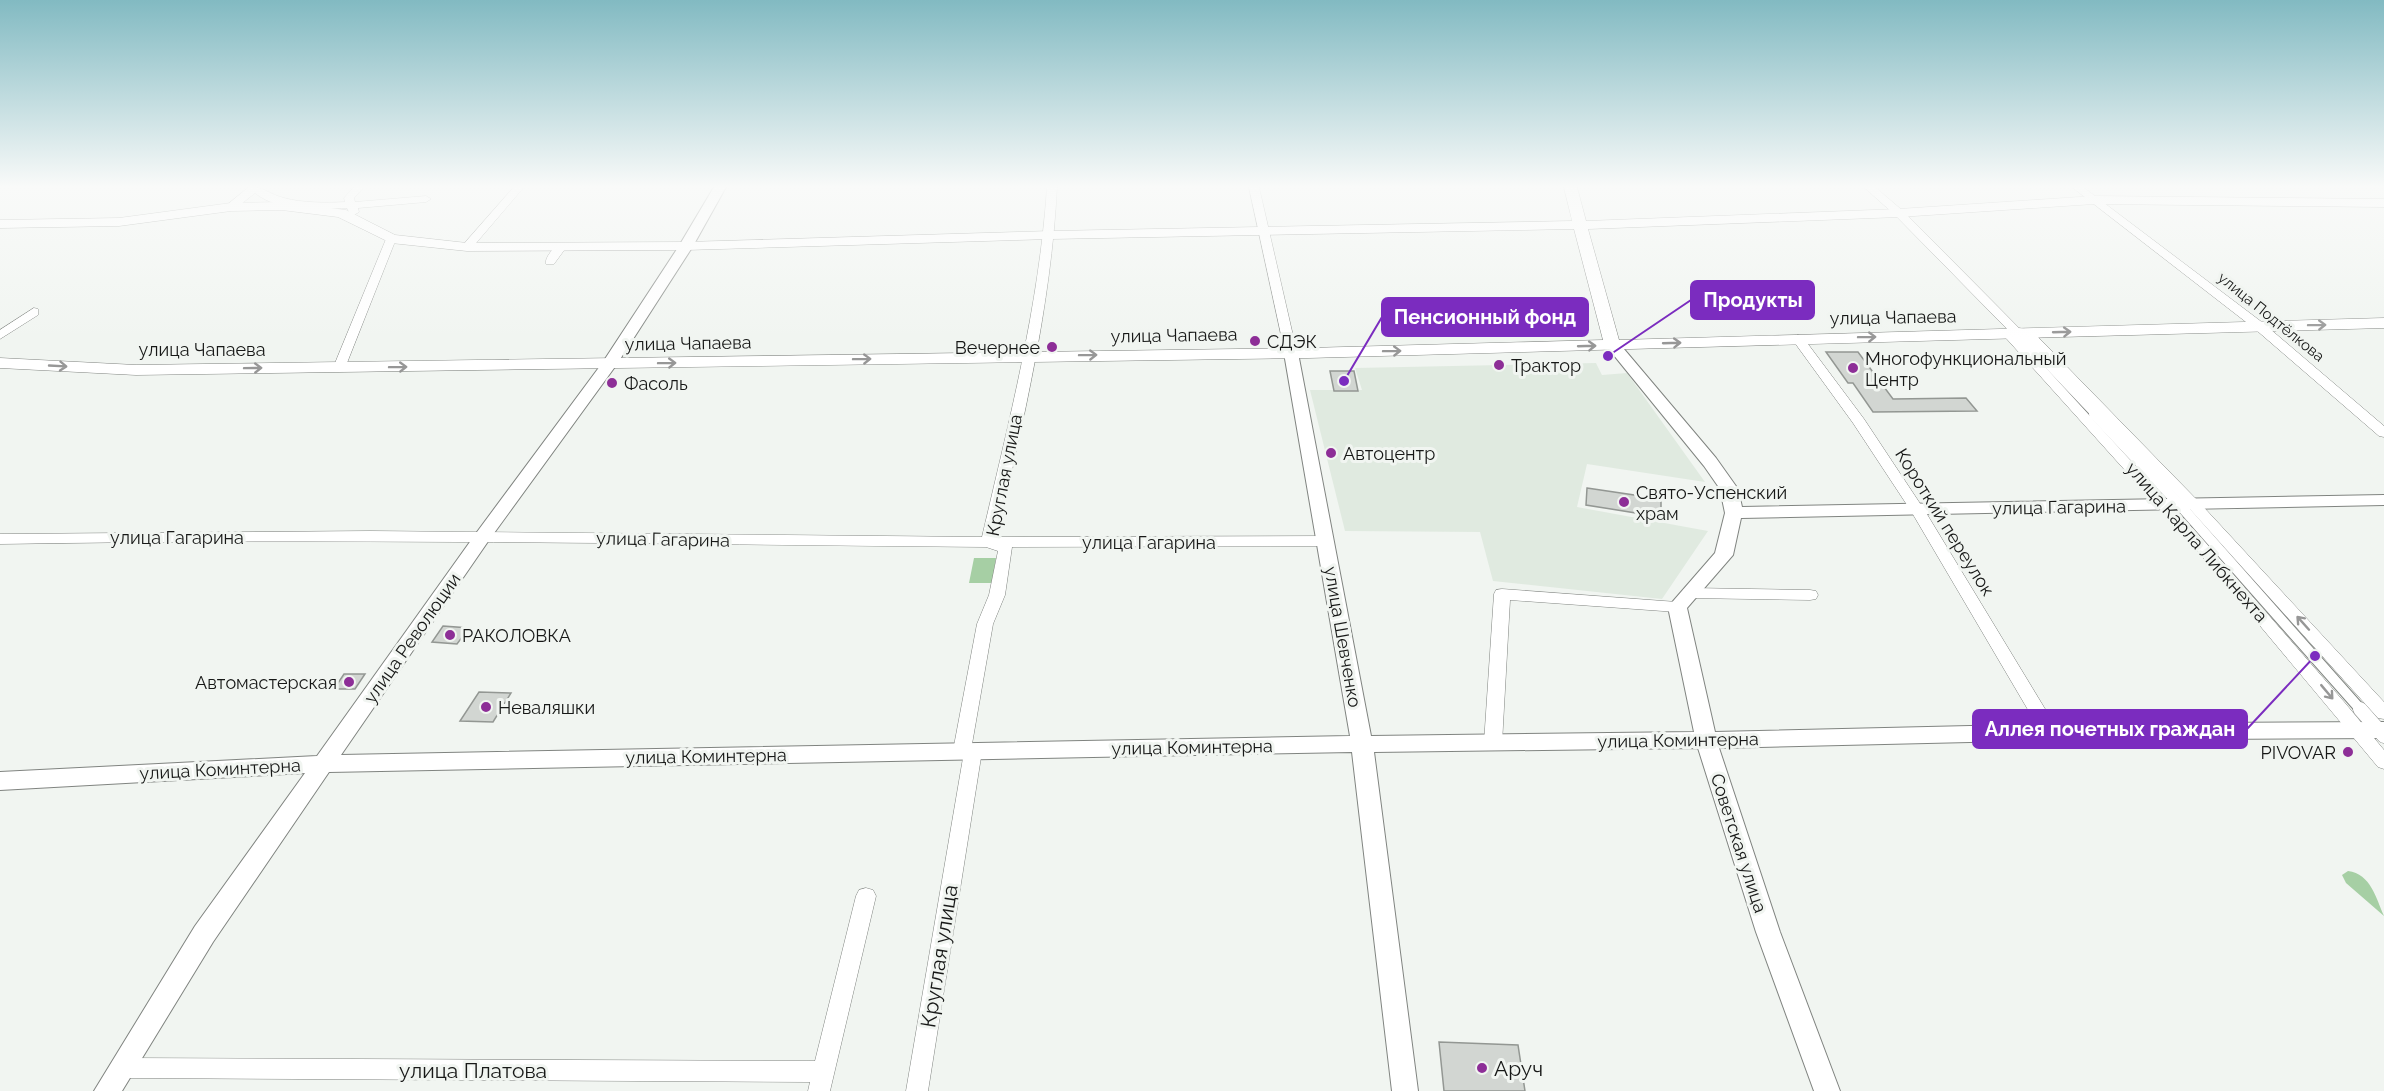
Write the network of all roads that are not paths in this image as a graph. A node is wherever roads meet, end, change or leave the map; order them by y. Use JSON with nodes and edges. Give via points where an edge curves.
{"nodes":[{"id":1,"x":476,"y":238,"type":"edge"},
{"id":2,"x":691,"y":238,"type":"edge"},
{"id":3,"x":954,"y":238,"type":"edge"},
{"id":4,"x":1050,"y":238,"type":"edge"},
{"id":5,"x":1266,"y":238,"type":"edge"},
{"id":6,"x":1584,"y":238,"type":"edge"},
{"id":7,"x":1923,"y":238,"type":"edge"},
{"id":8,"x":2144,"y":238,"type":"edge"},
{"id":9,"x":391,"y":239,"type":"joint"},
{"id":10,"x":686,"y":246,"type":"junction"},
{"id":11,"x":561,"y":247,"type":"junction"},
{"id":12,"x":467,"y":248,"type":"junction"},
{"id":13,"x":550,"y":262,"type":"dead end"},
{"id":14,"x":34,"y":312,"type":"dead end"},
{"id":15,"x":2384,"y":323,"type":"edge"},
{"id":16,"x":2259,"y":326,"type":"junction"},
{"id":17,"x":2017,"y":333,"type":"junction"},
{"id":18,"x":0,"y":335,"type":"edge"},
{"id":19,"x":1798,"y":339,"type":"junction"},
{"id":20,"x":1613,"y":345,"type":"junction"},
{"id":21,"x":1291,"y":353,"type":"junction"},
{"id":22,"x":1029,"y":356,"type":"junction"},
{"id":23,"x":0,"y":363,"type":"edge"},
{"id":24,"x":609,"y":364,"type":"junction"},
{"id":25,"x":339,"y":368,"type":"junction"},
{"id":26,"x":2384,"y":434,"type":"edge"},
{"id":27,"x":2384,"y":500,"type":"edge"},
{"id":28,"x":2179,"y":504,"type":"junction"},
{"id":29,"x":1918,"y":511,"type":"junction"},
{"id":30,"x":1734,"y":513,"type":"junction"},
{"id":31,"x":483,"y":537,"type":"junction"},
{"id":32,"x":0,"y":539,"type":"edge"},
{"id":33,"x":1326,"y":541,"type":"junction"},
{"id":34,"x":988,"y":542,"type":"junction"},
{"id":35,"x":1810,"y":595,"type":"dead end"},
{"id":36,"x":1684,"y":600,"type":"junction"},
{"id":37,"x":2378,"y":728,"type":"edge"},
{"id":38,"x":2050,"y":732,"type":"junction"},
{"id":39,"x":1706,"y":740,"type":"junction"},
{"id":40,"x":1493,"y":743,"type":"junction"},
{"id":41,"x":1362,"y":744,"type":"junction"},
{"id":42,"x":967,"y":751,"type":"junction"},
{"id":43,"x":2384,"y":762,"type":"edge"},
{"id":44,"x":325,"y":764,"type":"junction"},
{"id":45,"x":0,"y":780,"type":"edge"},
{"id":46,"x":866,"y":897,"type":"dead end"},
{"id":47,"x":121,"y":1068,"type":"junction"},
{"id":48,"x":822,"y":1081,"type":"edge"},
{"id":49,"x":107,"y":1091,"type":"edge"},
{"id":50,"x":917,"y":1091,"type":"edge"},
{"id":51,"x":1405,"y":1091,"type":"edge"},
{"id":52,"x":1827,"y":1091,"type":"edge"}],
"edges":[{"from":1,"to":12,"type":"street"},
{"from":2,"to":10,"type":"street","name":"улица Революции"},
{"from":3,"to":10,"type":"main road"},
{"from":4,"to":22,"type":"street","name":"Круглая улица"},
{"from":5,"to":21,"type":"street","name":"улица Шевченко"},
{"from":6,"to":20,"type":"main road"},
{"from":7,"to":17,"type":"street","name":"улица Карла Либкнехта"},
{"from":8,"to":16,"type":"street","name":"улица Подтёлкова"},
{"from":9,"to":12,"type":"main road"},
{"from":9,"to":25,"type":"street"},
{"from":10,"to":11,"type":"main road"},
{"from":10,"to":24,"type":"street","name":"улица Революции"},
{"from":11,"to":12,"type":"main road"},
{"from":11,"to":13,"type":"street"},
{"from":14,"to":18,"type":"street"},
{"from":16,"to":15,"type":"main road","name":"улица Чапаева","one_way":true},
{"from":17,"to":16,"type":"main road","name":"улица Чапаева","one_way":true},
{"from":16,"to":26,"type":"street","name":"улица Подтёлкова"},
{"from":19,"to":17,"type":"main road","name":"улица Чапаева","one_way":true},
{"from":17,"to":28,"type":"street","name":"улица Карла Либкнехта"},
{"from":17,"to":28,"type":"street","name":"улица Карла Либкнехта"},
{"from":20,"to":19,"type":"main road","name":"улица Чапаева","one_way":true},
{"from":19,"to":29,"type":"street","name":"Короткий переулок"},
{"from":21,"to":20,"type":"main road","name":"улица Чапаева","one_way":true},
{"from":20,"to":30,"type":"street","via":[[1710,462],[1729,489]]},
{"from":22,"to":21,"type":"main road","name":"улица Чапаева","one_way":true},
{"from":21,"to":33,"type":"street","name":"улица Шевченко"},
{"from":24,"to":22,"type":"main road","name":"улица Чапаева","one_way":true},
{"from":22,"to":34,"type":"street","name":"Круглая улица"},
{"from":23,"to":25,"type":"main road","name":"улица Чапаева","one_way":true,"via":[[136,369]]},
{"from":25,"to":24,"type":"main road","name":"улица Чапаева","one_way":true},
{"from":24,"to":31,"type":"street","name":"улица Революции"},
{"from":27,"to":28,"type":"street","name":"улица Гагарина"},
{"from":28,"to":29,"type":"street","name":"улица Гагарина"},
{"from":28,"to":37,"type":"street","name":"улица Карла Либкнехта"},
{"from":37,"to":28,"type":"street","name":"улица Карла Либкнехта","one_way":true},
{"from":29,"to":30,"type":"street","name":"улица Гагарина"},
{"from":29,"to":38,"type":"street","name":"Короткий переулок"},
{"from":30,"to":36,"type":"street","via":[[1724,555]]},
{"from":31,"to":32,"type":"street","name":"улица Гагарина"},
{"from":31,"to":34,"type":"street","name":"улица Гагарина"},
{"from":31,"to":44,"type":"street","name":"улица Революции"},
{"from":33,"to":34,"type":"street","name":"улица Гагарина"},
{"from":33,"to":41,"type":"street","name":"улица Шевченко"},
{"from":34,"to":42,"type":"street","name":"Круглая улица","via":[[1006,549],[997,595],[985,624]]},
{"from":35,"to":36,"type":"street"},
{"from":36,"to":39,"type":"street","name":"Советская улица"},
{"from":36,"to":40,"type":"street","via":[[1502,594]]},
{"from":37,"to":38,"type":"street","name":"улица Коминтерна"},
{"from":37,"to":43,"type":"street","name":"улица Карла Либкнехта"},
{"from":38,"to":39,"type":"street","name":"улица Коминтерна"},
{"from":39,"to":40,"type":"street","name":"улица Коминтерна"},
{"from":39,"to":52,"type":"street","name":"Советская улица","via":[[1768,932]]},
{"from":40,"to":41,"type":"street","name":"улица Коминтерна"},
{"from":41,"to":42,"type":"street","name":"улица Коминтерна"},
{"from":41,"to":51,"type":"street","name":"улица Шевченко"},
{"from":42,"to":44,"type":"street","name":"улица Коминтерна"},
{"from":42,"to":50,"type":"street","name":"Круглая улица"},
{"from":44,"to":45,"type":"street","name":"улица Коминтерна"},
{"from":44,"to":47,"type":"street","name":"улица Революции","via":[[204,934]]},
{"from":46,"to":48,"type":"street"},
{"from":47,"to":48,"type":"street","name":"улица Платова"},
{"from":47,"to":49,"type":"street","name":"улица Революции"}]}
